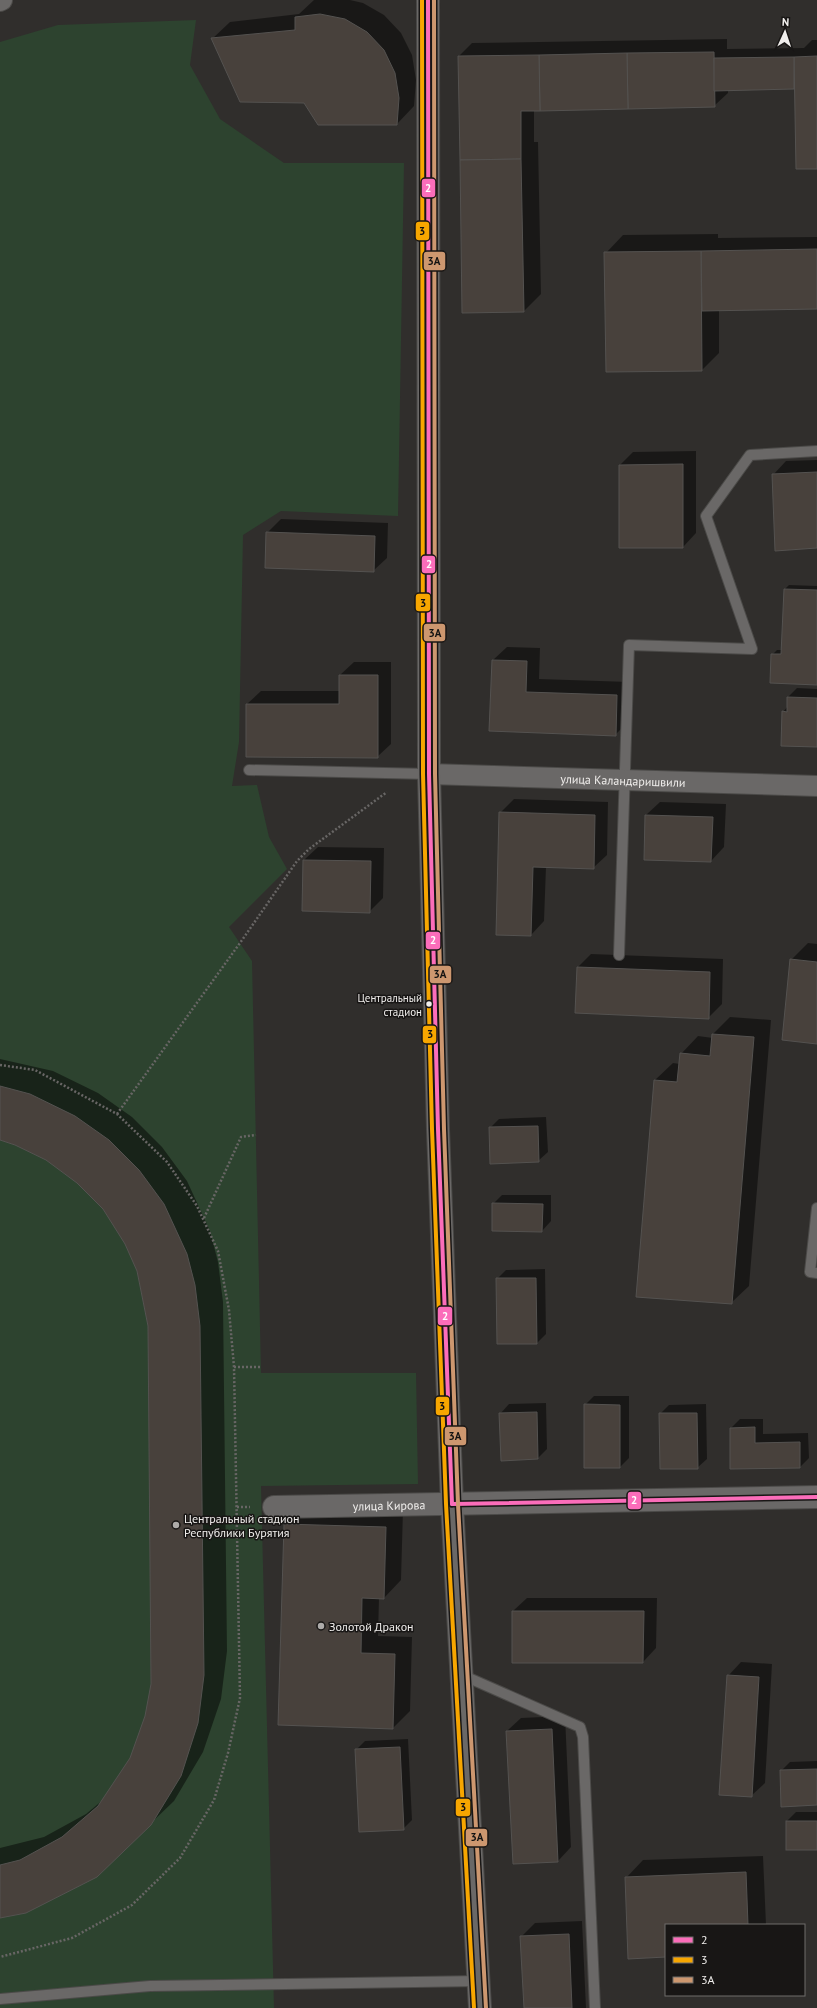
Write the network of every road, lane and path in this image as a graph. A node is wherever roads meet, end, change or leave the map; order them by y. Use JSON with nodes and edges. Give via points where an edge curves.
{"nodes":[{"id":1,"x":428,"y":0,"type":"edge"},
{"id":2,"x":817,"y":451,"type":"edge"},
{"id":3,"x":248,"y":770,"type":"dead end"},
{"id":4,"x":421,"y":774,"type":"junction"},
{"id":5,"x":625,"y":780,"type":"junction"},
{"id":6,"x":817,"y":786,"type":"edge"},
{"id":7,"x":619,"y":955,"type":"dead end"},
{"id":8,"x":0,"y":1065,"type":"edge"},
{"id":9,"x":117,"y":1114,"type":"junction"},
{"id":10,"x":256,"y":1135,"type":"dead end"},
{"id":11,"x":817,"y":1208,"type":"edge"},
{"id":12,"x":204,"y":1219,"type":"junction"},
{"id":13,"x":817,"y":1273,"type":"edge"},
{"id":14,"x":234,"y":1367,"type":"junction"},
{"id":15,"x":261,"y":1367,"type":"dead end"},
{"id":16,"x":817,"y":1497,"type":"edge"},
{"id":17,"x":452,"y":1504,"type":"junction"},
{"id":18,"x":274,"y":1507,"type":"dead end"},
{"id":19,"x":462,"y":1675,"type":"junction"},
{"id":20,"x":0,"y":1957,"type":"edge"},
{"id":21,"x":480,"y":1982,"type":"junction"},
{"id":22,"x":0,"y":1999,"type":"edge"},
{"id":23,"x":480,"y":2008,"type":"edge"},
{"id":24,"x":595,"y":2008,"type":"edge"}],
"edges":[{"from":1,"to":4,"type":"main road"},
{"from":2,"to":5,"type":"lane","via":[[750,455],[706,516],[752,649],[629,645]]},
{"from":3,"to":4,"type":"lane"},
{"from":4,"to":5,"type":"street","name":"улица Каландаришвили"},
{"from":4,"to":9,"type":"path","via":[[309,849],[296,861]]},
{"from":4,"to":17,"type":"main road"},
{"from":5,"to":6,"type":"street","name":"улица Каландаришвили"},
{"from":5,"to":7,"type":"lane"},
{"from":8,"to":9,"type":"path","via":[[35,1070]]},
{"from":9,"to":12,"type":"path","via":[[167,1162],[198,1206]]},
{"from":10,"to":12,"type":"path","via":[[241,1137]]},
{"from":11,"to":13,"type":"lane","via":[[810,1272]]},
{"from":12,"to":14,"type":"path","via":[[218,1251],[230,1310]]},
{"from":14,"to":15,"type":"path"},
{"from":14,"to":20,"type":"path","via":[[240,1698],[214,1800],[180,1858],[132,1905],[72,1938]]},
{"from":16,"to":17,"type":"main road","name":"улица Кирова"},
{"from":17,"to":18,"type":"main road","name":"улица Кирова"},
{"from":17,"to":19,"type":"main road"},
{"from":19,"to":21,"type":"main road"},
{"from":19,"to":24,"type":"lane","via":[[580,1727],[583,1737]]},
{"from":21,"to":22,"type":"lane","via":[[150,1986]]},
{"from":21,"to":23,"type":"main road"}]}
